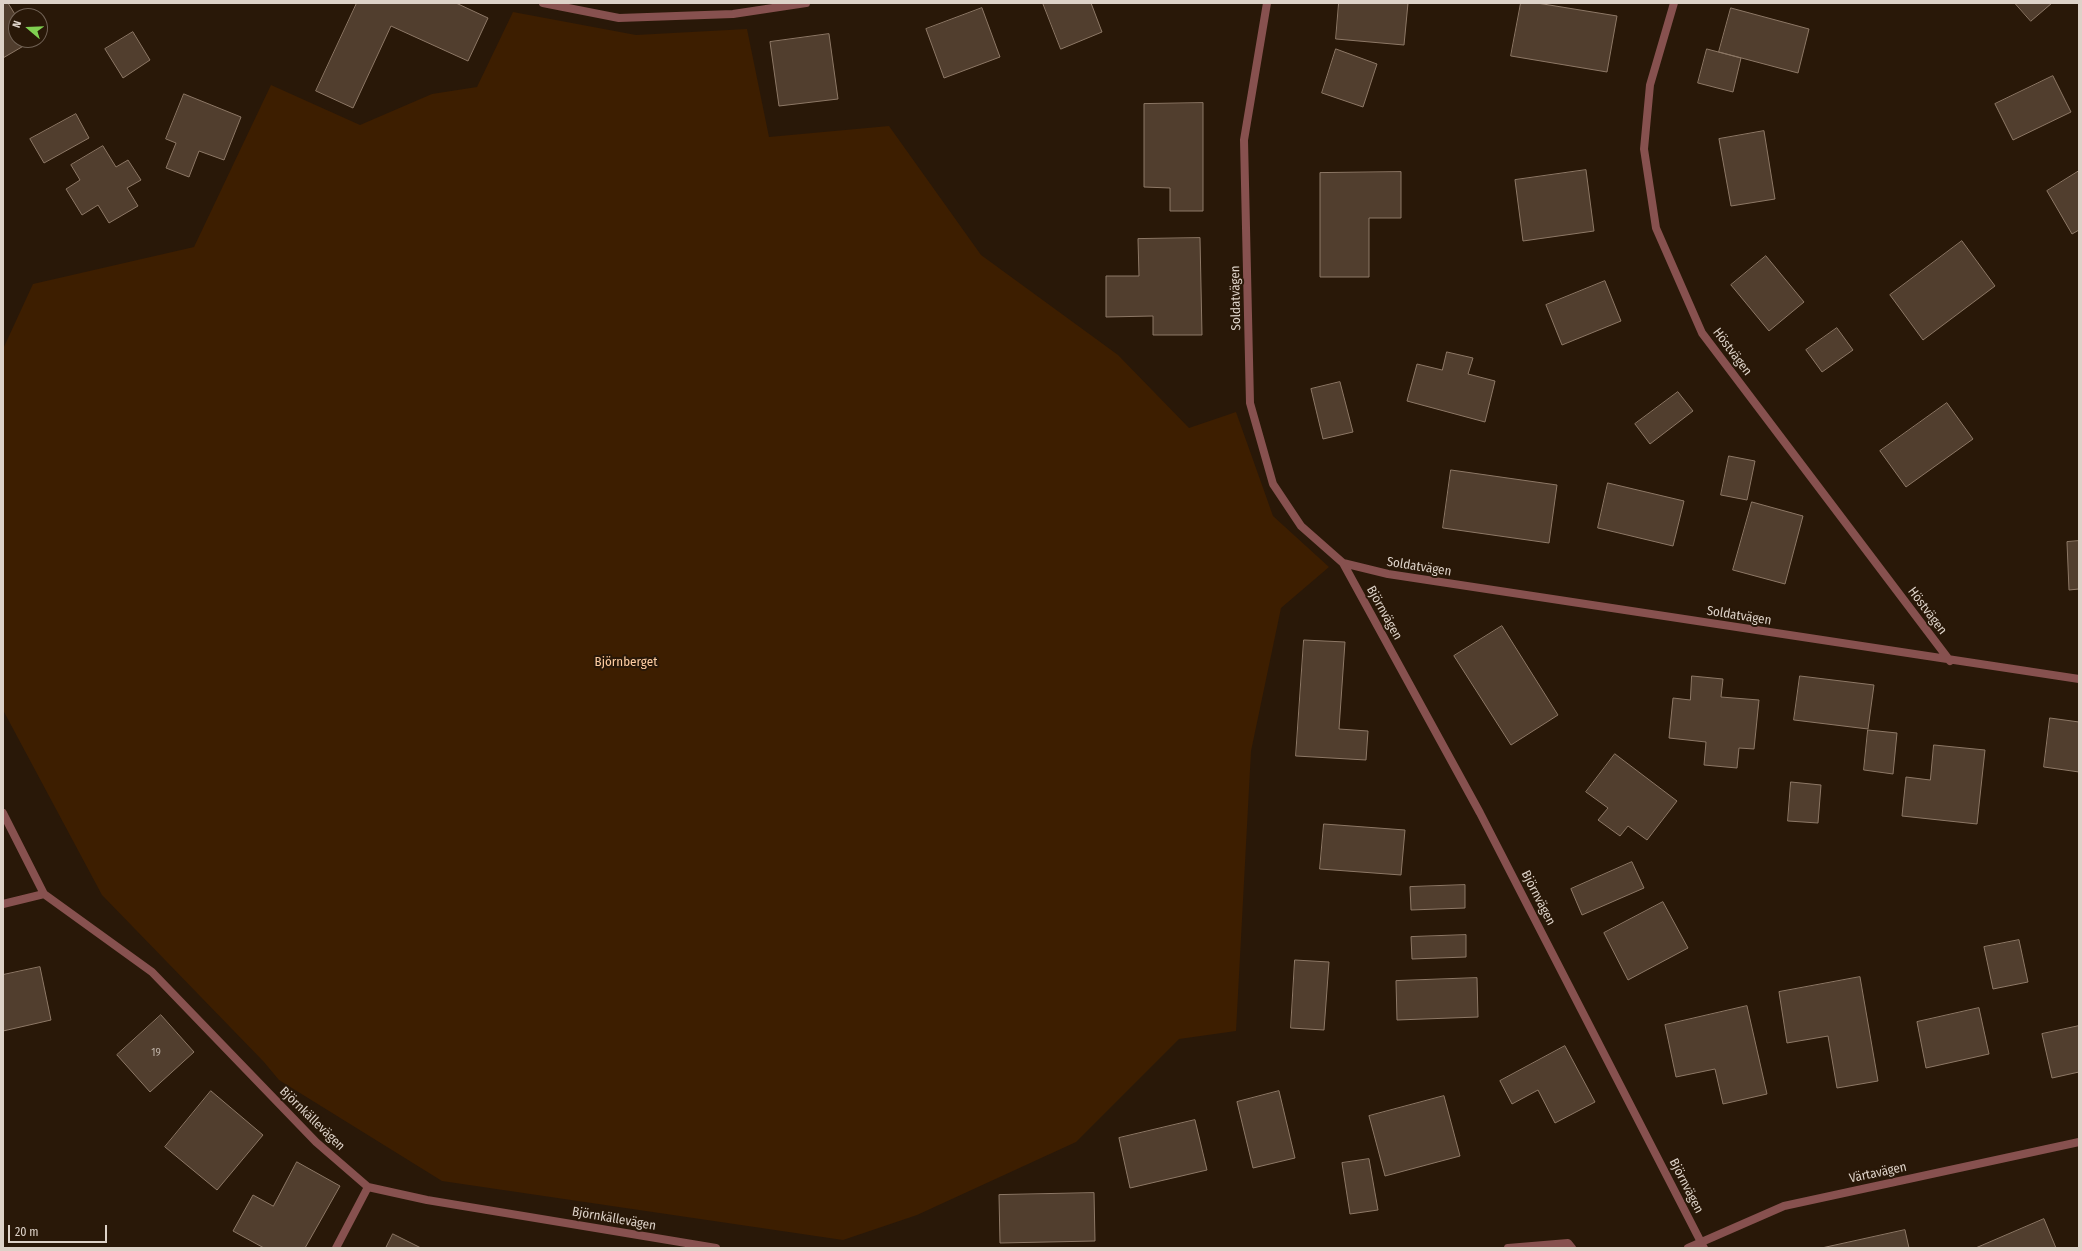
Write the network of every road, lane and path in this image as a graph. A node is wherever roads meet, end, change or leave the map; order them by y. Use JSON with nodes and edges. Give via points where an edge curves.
{"nodes":[{"id":1,"x":543,"y":3,"type":"edge"},
{"id":2,"x":806,"y":3,"type":"edge"},
{"id":3,"x":1268,"y":3,"type":"edge"},
{"id":4,"x":1674,"y":3,"type":"edge"},
{"id":5,"x":1343,"y":563,"type":"junction"},
{"id":6,"x":1950,"y":661,"type":"junction"},
{"id":7,"x":2079,"y":679,"type":"edge"},
{"id":8,"x":3,"y":813,"type":"edge"},
{"id":9,"x":44,"y":894,"type":"junction"},
{"id":10,"x":3,"y":904,"type":"edge"},
{"id":11,"x":2079,"y":1142,"type":"edge"},
{"id":12,"x":368,"y":1187,"type":"junction"},
{"id":13,"x":1702,"y":1245,"type":"edge"},
{"id":14,"x":336,"y":1248,"type":"edge"},
{"id":15,"x":716,"y":1248,"type":"edge"},
{"id":16,"x":1508,"y":1248,"type":"edge"},
{"id":17,"x":1572,"y":1248,"type":"edge"},
{"id":18,"x":1688,"y":1248,"type":"edge"}],
"edges":[{"from":1,"to":2,"type":"street","via":[[619,18],[733,14]]},
{"from":3,"to":5,"type":"street","name":"Soldatvägen","via":[[1244,140],[1250,403],[1272,484],[1301,526]]},
{"from":4,"to":6,"type":"street","name":"Höstvägen","via":[[1650,85],[1644,149],[1656,228],[1702,333]]},
{"from":5,"to":6,"type":"street","name":"Soldatvägen","via":[[1388,574]]},
{"from":5,"to":13,"type":"street","name":"Björnvägen","via":[[1480,813]]},
{"from":6,"to":7,"type":"street","name":"Soldatvägen"},
{"from":8,"to":9,"type":"street","name":"Björnkällevägen"},
{"from":9,"to":10,"type":"street"},
{"from":9,"to":12,"type":"street","name":"Björnkällevägen","via":[[152,972],[316,1142]]},
{"from":11,"to":13,"type":"street","name":"Värtavägen","via":[[1784,1206]]},
{"from":12,"to":14,"type":"street"},
{"from":12,"to":15,"type":"street","name":"Björnkällevägen","via":[[427,1200]]},
{"from":13,"to":18,"type":"street","name":"Värtavägen"},
{"from":16,"to":17,"type":"street","via":[[1568,1243]]}]}
